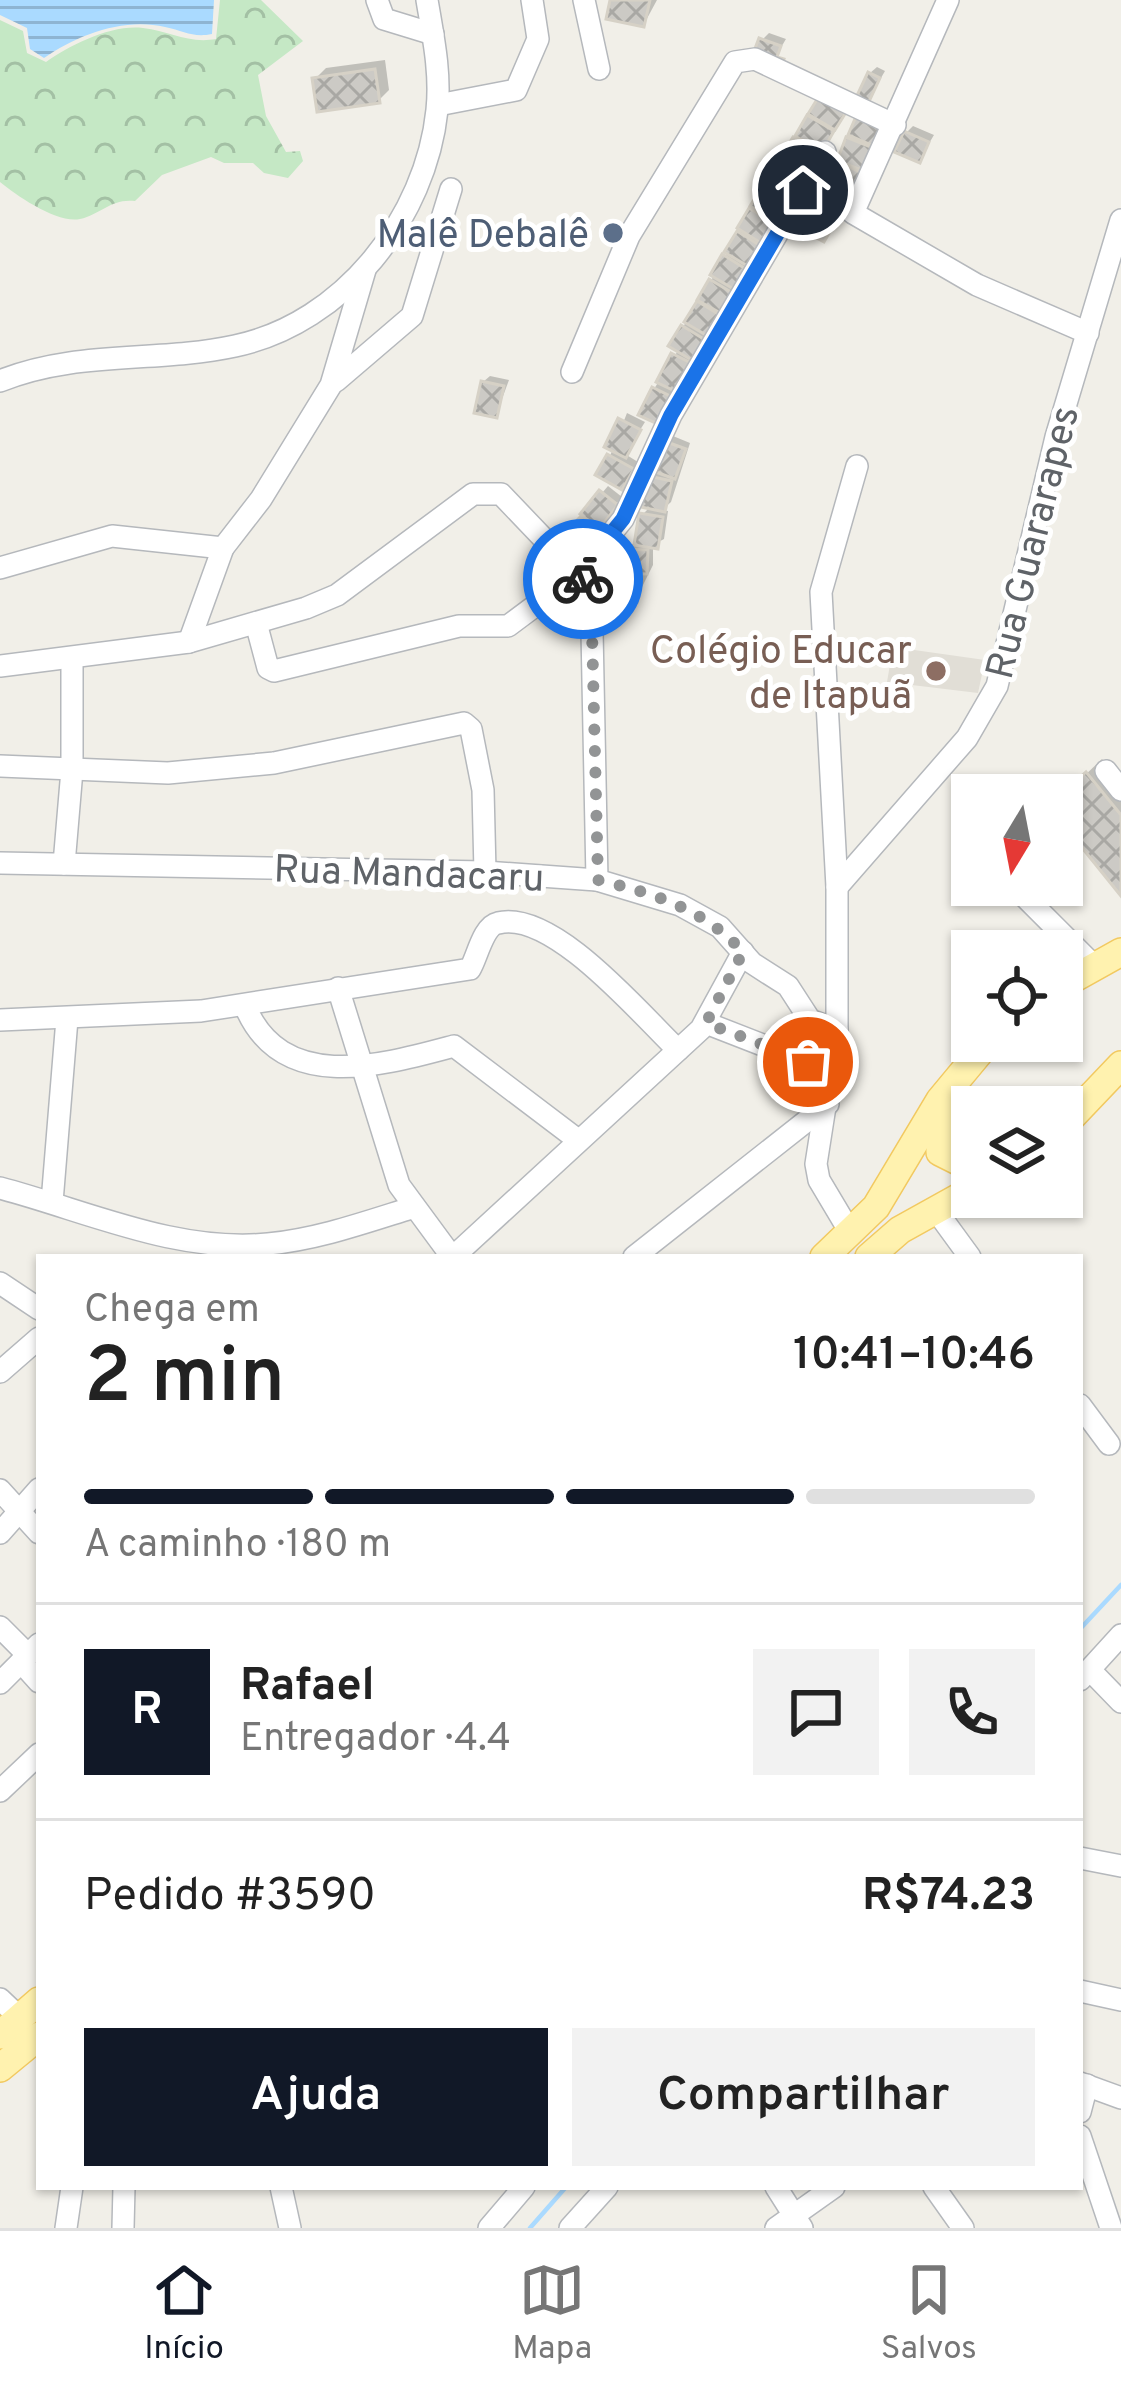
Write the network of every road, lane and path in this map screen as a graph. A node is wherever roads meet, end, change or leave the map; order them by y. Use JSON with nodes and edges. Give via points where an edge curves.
{"nodes":[{"id":1,"x":377,"y":0,"type":"edge"},
{"id":2,"x":427,"y":0,"type":"edge"},
{"id":3,"x":532,"y":0,"type":"edge"},
{"id":4,"x":584,"y":0,"type":"edge"},
{"id":5,"x":948,"y":0,"type":"edge"},
{"id":6,"x":433,"y":34,"type":"junction"},
{"id":7,"x":599,"y":69,"type":"dead end"},
{"id":8,"x":438,"y":105,"type":"junction"},
{"id":9,"x":896,"y":125,"type":"junction"},
{"id":10,"x":825,"y":152,"type":"dead end"},
{"id":11,"x":451,"y":189,"type":"dead end"},
{"id":12,"x":1121,"y":220,"type":"edge"},
{"id":13,"x":366,"y":269,"type":"junction"},
{"id":14,"x":1088,"y":333,"type":"junction"},
{"id":15,"x":572,"y":371,"type":"dead end"},
{"id":16,"x":0,"y":381,"type":"edge"},
{"id":17,"x":331,"y":385,"type":"junction"},
{"id":18,"x":857,"y":466,"type":"dead end"},
{"id":19,"x":224,"y":548,"type":"junction"},
{"id":20,"x":0,"y":568,"type":"edge"},
{"id":21,"x":579,"y":573,"type":"junction"},
{"id":22,"x":256,"y":623,"type":"junction"},
{"id":23,"x":189,"y":642,"type":"junction"},
{"id":24,"x":72,"y":660,"type":"junction"},
{"id":25,"x":0,"y":666,"type":"edge"},
{"id":26,"x":0,"y":766,"type":"edge"},
{"id":27,"x":73,"y":770,"type":"junction"},
{"id":28,"x":1106,"y":771,"type":"dead end"},
{"id":29,"x":1121,"y":790,"type":"edge"},
{"id":30,"x":0,"y":863,"type":"edge"},
{"id":31,"x":64,"y":864,"type":"junction"},
{"id":32,"x":485,"y":872,"type":"junction"},
{"id":33,"x":598,"y":880,"type":"junction"},
{"id":34,"x":837,"y":887,"type":"junction"},
{"id":35,"x":743,"y":952,"type":"junction"},
{"id":36,"x":1121,"y":952,"type":"edge"},
{"id":37,"x":1083,"y":974,"type":"edge"},
{"id":38,"x":1083,"y":977,"type":"edge"},
{"id":39,"x":1121,"y":985,"type":"edge"},
{"id":40,"x":338,"y":988,"type":"junction"},
{"id":41,"x":245,"y":1006,"type":"junction"},
{"id":42,"x":67,"y":1019,"type":"junction"},
{"id":43,"x":0,"y":1020,"type":"edge"},
{"id":44,"x":706,"y":1023,"type":"junction"},
{"id":45,"x":837,"y":1030,"type":"junction"},
{"id":46,"x":678,"y":1050,"type":"junction"},
{"id":47,"x":972,"y":1062,"type":"edge"},
{"id":48,"x":1121,"y":1065,"type":"edge"},
{"id":49,"x":367,"y":1069,"type":"junction"},
{"id":50,"x":832,"y":1072,"type":"junction"},
{"id":51,"x":940,"y":1100,"type":"junction"},
{"id":52,"x":828,"y":1104,"type":"junction"},
{"id":53,"x":1083,"y":1105,"type":"edge"},
{"id":54,"x":578,"y":1140,"type":"junction"},
{"id":55,"x":951,"y":1158,"type":"edge"},
{"id":56,"x":0,"y":1188,"type":"edge"},
{"id":57,"x":951,"y":1201,"type":"edge"},
{"id":58,"x":52,"y":1202,"type":"junction"},
{"id":59,"x":411,"y":1208,"type":"junction"},
{"id":60,"x":935,"y":1209,"type":"junction"},
{"id":61,"x":850,"y":1232,"type":"junction"},
{"id":62,"x":450,"y":1254,"type":"edge"},
{"id":63,"x":456,"y":1254,"type":"edge"},
{"id":64,"x":638,"y":1254,"type":"edge"},
{"id":65,"x":827,"y":1254,"type":"edge"},
{"id":66,"x":873,"y":1254,"type":"edge"},
{"id":67,"x":968,"y":1254,"type":"edge"},
{"id":68,"x":0,"y":1283,"type":"edge"},
{"id":69,"x":36,"y":1307,"type":"edge"},
{"id":70,"x":36,"y":1341,"type":"edge"},
{"id":71,"x":0,"y":1372,"type":"edge"},
{"id":72,"x":1083,"y":1409,"type":"edge"},
{"id":73,"x":1109,"y":1444,"type":"dead end"},
{"id":74,"x":0,"y":1490,"type":"edge"},
{"id":75,"x":36,"y":1493,"type":"edge"},
{"id":76,"x":19,"y":1512,"type":"junction"},
{"id":77,"x":36,"y":1530,"type":"edge"},
{"id":78,"x":0,"y":1533,"type":"edge"},
{"id":79,"x":0,"y":1627,"type":"edge"},
{"id":80,"x":1121,"y":1635,"type":"edge"},
{"id":81,"x":29,"y":1654,"type":"edge"},
{"id":82,"x":1085,"y":1675,"type":"edge"},
{"id":83,"x":0,"y":1683,"type":"edge"},
{"id":84,"x":1121,"y":1702,"type":"edge"},
{"id":85,"x":36,"y":1757,"type":"edge"},
{"id":86,"x":0,"y":1791,"type":"edge"},
{"id":87,"x":1083,"y":1859,"type":"edge"},
{"id":88,"x":1121,"y":1866,"type":"edge"},
{"id":89,"x":1083,"y":1992,"type":"edge"},
{"id":90,"x":1121,"y":2000,"type":"edge"},
{"id":91,"x":20,"y":2018,"type":"edge"},
{"id":92,"x":0,"y":2068,"type":"edge"},
{"id":93,"x":1084,"y":2084,"type":"edge"},
{"id":94,"x":1121,"y":2098,"type":"edge"},
{"id":95,"x":1083,"y":2145,"type":"edge"},
{"id":96,"x":72,"y":2190,"type":"edge"},
{"id":97,"x":124,"y":2190,"type":"edge"},
{"id":98,"x":282,"y":2190,"type":"edge"},
{"id":99,"x":521,"y":2190,"type":"edge"},
{"id":100,"x":604,"y":2190,"type":"edge"},
{"id":101,"x":777,"y":2190,"type":"edge"},
{"id":102,"x":830,"y":2190,"type":"edge"},
{"id":103,"x":936,"y":2190,"type":"edge"},
{"id":104,"x":790,"y":2224,"type":"edge"},
{"id":105,"x":66,"y":2228,"type":"edge"},
{"id":106,"x":123,"y":2228,"type":"edge"},
{"id":107,"x":290,"y":2228,"type":"edge"},
{"id":108,"x":489,"y":2228,"type":"edge"},
{"id":109,"x":570,"y":2228,"type":"edge"},
{"id":110,"x":963,"y":2228,"type":"edge"},
{"id":111,"x":1111,"y":2228,"type":"edge"}],
"edges":[{"from":1,"to":6,"type":"street","via":[[384,19]]},
{"from":2,"to":6,"type":"street"},
{"from":3,"to":8,"type":"street","via":[[538,39],[516,90]]},
{"from":4,"to":7,"type":"street"},
{"from":5,"to":9,"type":"street"},
{"from":6,"to":8,"type":"street"},
{"from":8,"to":13,"type":"street","via":[[418,186]]},
{"from":9,"to":14,"type":"street","via":[[855,202],[856,219]]},
{"from":9,"to":15,"type":"street","via":[[742,58],[629,236]]},
{"from":10,"to":21,"type":"street","via":[[671,415],[623,519]]},
{"from":11,"to":17,"type":"street","via":[[412,316]]},
{"from":12,"to":14,"type":"street","name":"Rua Guararapes"},
{"from":13,"to":16,"type":"street","via":[[283,330],[241,346],[62,361]]},
{"from":13,"to":17,"type":"street"},
{"from":14,"to":34,"type":"street","name":"Rua Guararapes","via":[[997,686],[968,738]]},
{"from":17,"to":19,"type":"street"},
{"from":18,"to":34,"type":"street","via":[[821,592]]},
{"from":19,"to":20,"type":"street","via":[[112,536]]},
{"from":19,"to":23,"type":"street"},
{"from":21,"to":22,"type":"street","via":[[513,624],[459,626],[274,671]]},
{"from":21,"to":22,"type":"street","via":[[501,494],[473,494],[338,595]]},
{"from":21,"to":33,"type":"street","via":[[592,631]]},
{"from":22,"to":23,"type":"street"},
{"from":23,"to":24,"type":"street"},
{"from":24,"to":25,"type":"street"},
{"from":24,"to":27,"type":"street"},
{"from":26,"to":27,"type":"street"},
{"from":27,"to":31,"type":"street"},
{"from":27,"to":32,"type":"street","via":[[274,763],[464,723],[483,790]]},
{"from":28,"to":29,"type":"street"},
{"from":30,"to":31,"type":"street","name":"Rua Mandacaru"},
{"from":31,"to":32,"type":"street","name":"Rua Mandacaru"},
{"from":32,"to":33,"type":"street","name":"Rua Mandacaru"},
{"from":33,"to":35,"type":"street","name":"Rua Mandacaru","via":[[680,905]]},
{"from":34,"to":45,"type":"street"},
{"from":35,"to":44,"type":"street"},
{"from":35,"to":45,"type":"street","name":"Rua Mandacaru","via":[[788,986],[810,1020]]},
{"from":36,"to":37,"type":"main road"},
{"from":38,"to":39,"type":"main road"},
{"from":40,"to":41,"type":"street"},
{"from":40,"to":46,"type":"street","via":[[472,968],[492,924],[535,928],[578,953]]},
{"from":40,"to":49,"type":"street"},
{"from":41,"to":42,"type":"street"},
{"from":41,"to":49,"type":"street","via":[[272,1045],[312,1064]]},
{"from":42,"to":43,"type":"street"},
{"from":42,"to":58,"type":"street"},
{"from":44,"to":46,"type":"street"},
{"from":44,"to":50,"type":"street"},
{"from":45,"to":50,"type":"street"},
{"from":46,"to":54,"type":"street"},
{"from":47,"to":51,"type":"main road"},
{"from":48,"to":53,"type":"main road"},
{"from":49,"to":54,"type":"street","via":[[454,1046]]},
{"from":49,"to":59,"type":"street"},
{"from":50,"to":52,"type":"street"},
{"from":51,"to":55,"type":"main road","via":[[940,1152]]},
{"from":51,"to":61,"type":"main road","via":[[876,1207]]},
{"from":52,"to":61,"type":"street","via":[[816,1165]]},
{"from":52,"to":64,"type":"street"},
{"from":54,"to":63,"type":"street"},
{"from":56,"to":58,"type":"street"},
{"from":57,"to":60,"type":"main road"},
{"from":58,"to":59,"type":"street","via":[[169,1238],[232,1245],[320,1237]]},
{"from":59,"to":62,"type":"street"},
{"from":60,"to":66,"type":"main road"},
{"from":60,"to":67,"type":"street"},
{"from":61,"to":65,"type":"main road"},
{"from":68,"to":69,"type":"street"},
{"from":70,"to":71,"type":"street"},
{"from":72,"to":73,"type":"street"},
{"from":74,"to":76,"type":"street"},
{"from":75,"to":76,"type":"street"},
{"from":76,"to":77,"type":"street"},
{"from":76,"to":78,"type":"street"},
{"from":79,"to":81,"type":"street"},
{"from":80,"to":82,"type":"street"},
{"from":81,"to":83,"type":"street"},
{"from":82,"to":84,"type":"street"},
{"from":85,"to":86,"type":"street"},
{"from":87,"to":88,"type":"street"},
{"from":89,"to":90,"type":"street"},
{"from":91,"to":92,"type":"main road"},
{"from":93,"to":94,"type":"street"},
{"from":95,"to":111,"type":"street"},
{"from":96,"to":105,"type":"street"},
{"from":97,"to":106,"type":"street"},
{"from":98,"to":107,"type":"street"},
{"from":99,"to":108,"type":"street"},
{"from":100,"to":109,"type":"street"},
{"from":101,"to":104,"type":"street"},
{"from":102,"to":104,"type":"street"},
{"from":103,"to":110,"type":"street"}]}
